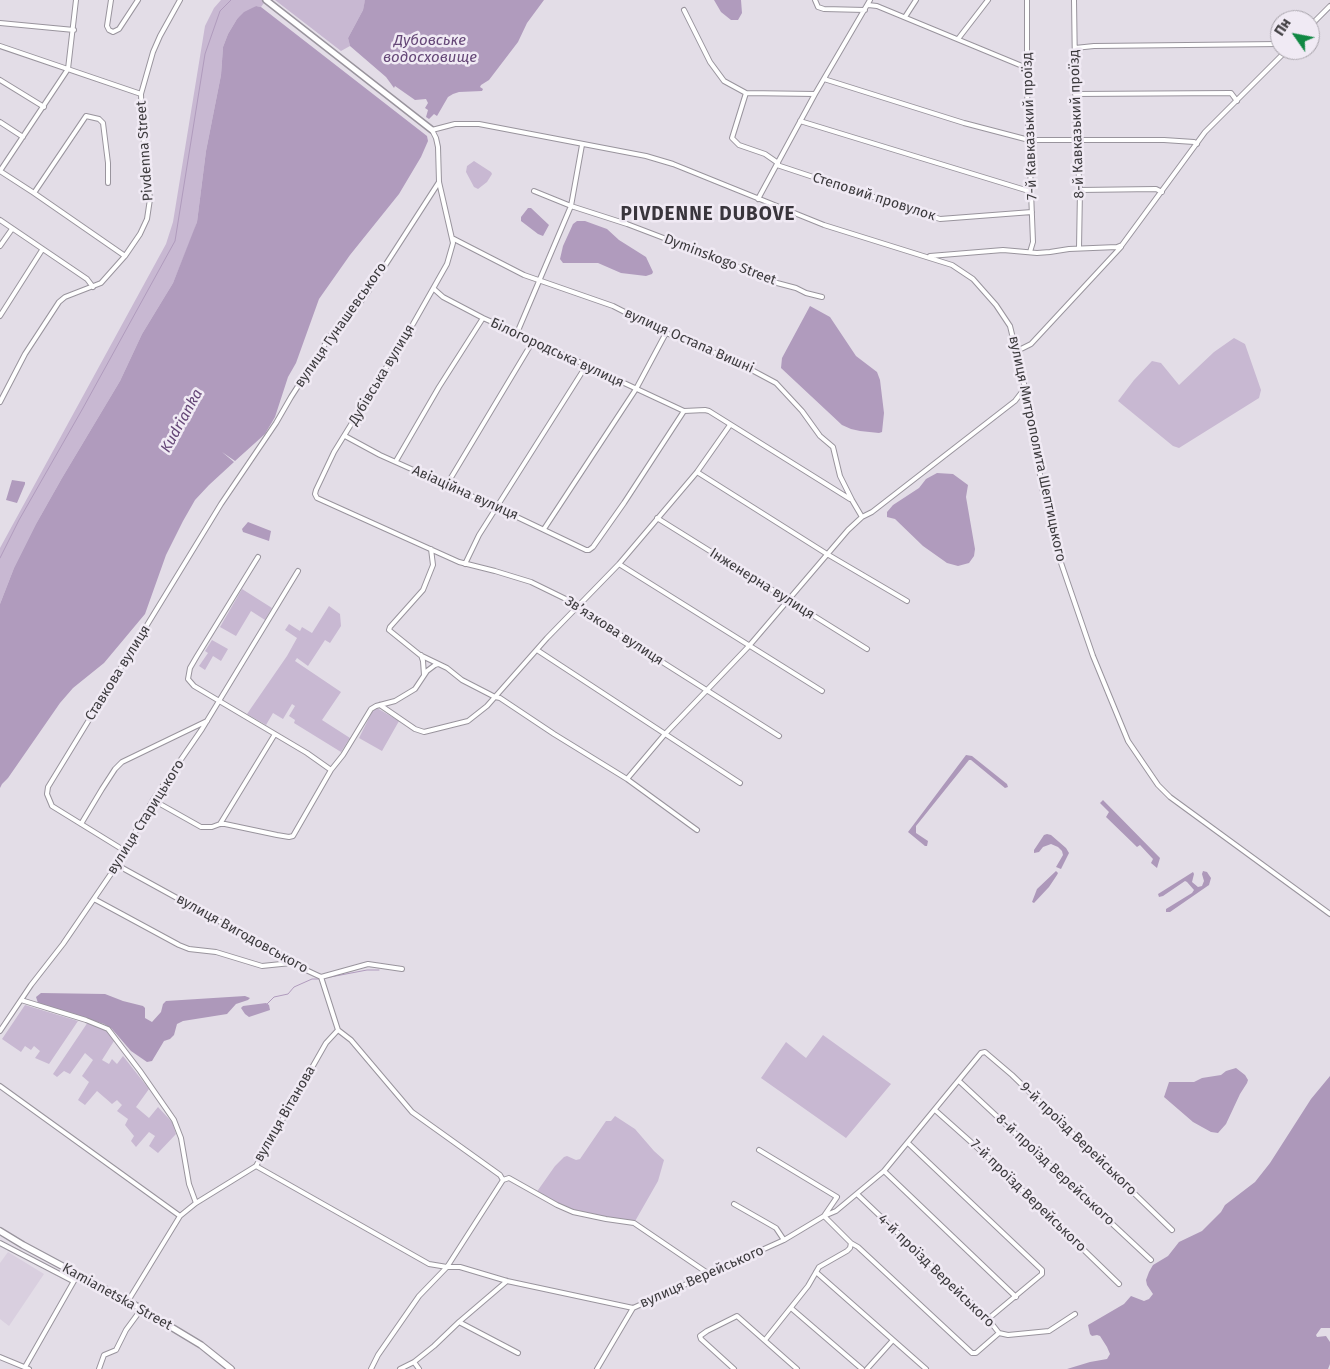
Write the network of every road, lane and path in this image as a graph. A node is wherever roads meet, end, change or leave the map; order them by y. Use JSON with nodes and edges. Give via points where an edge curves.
{"nodes":[{"id":1,"x":76,"y":0,"type":"edge"},
{"id":2,"x":111,"y":0,"type":"edge"},
{"id":3,"x":138,"y":0,"type":"edge"},
{"id":4,"x":180,"y":0,"type":"edge"},
{"id":5,"x":266,"y":0,"type":"edge"},
{"id":6,"x":815,"y":0,"type":"edge"},
{"id":7,"x":870,"y":0,"type":"edge"},
{"id":8,"x":916,"y":0,"type":"edge"},
{"id":9,"x":988,"y":0,"type":"edge"},
{"id":10,"x":1027,"y":0,"type":"edge"},
{"id":11,"x":1074,"y":0,"type":"edge"},
{"id":12,"x":868,"y":5,"type":"junction"},
{"id":13,"x":1330,"y":6,"type":"edge"},
{"id":14,"x":684,"y":10,"type":"dead end"},
{"id":15,"x":864,"y":10,"type":"junction"},
{"id":16,"x":1320,"y":16,"type":"edge"},
{"id":17,"x":905,"y":17,"type":"junction"},
{"id":18,"x":0,"y":23,"type":"edge"},
{"id":19,"x":74,"y":30,"type":"junction"},
{"id":20,"x":958,"y":39,"type":"junction"},
{"id":21,"x":1270,"y":44,"type":"edge"},
{"id":22,"x":0,"y":46,"type":"edge"},
{"id":23,"x":1075,"y":48,"type":"junction"},
{"id":24,"x":1277,"y":60,"type":"edge"},
{"id":25,"x":1027,"y":68,"type":"junction"},
{"id":26,"x":68,"y":69,"type":"junction"},
{"id":27,"x":824,"y":79,"type":"junction"},
{"id":28,"x":0,"y":80,"type":"edge"},
{"id":29,"x":746,"y":93,"type":"junction"},
{"id":30,"x":141,"y":94,"type":"junction"},
{"id":31,"x":815,"y":94,"type":"junction"},
{"id":32,"x":1075,"y":94,"type":"junction"},
{"id":33,"x":1237,"y":101,"type":"junction"},
{"id":34,"x":44,"y":107,"type":"junction"},
{"id":35,"x":800,"y":121,"type":"junction"},
{"id":36,"x":0,"y":122,"type":"edge"},
{"id":37,"x":432,"y":130,"type":"junction"},
{"id":38,"x":23,"y":137,"type":"junction"},
{"id":39,"x":1029,"y":140,"type":"junction"},
{"id":40,"x":1076,"y":140,"type":"junction"},
{"id":41,"x":1197,"y":144,"type":"junction"},
{"id":42,"x":582,"y":145,"type":"junction"},
{"id":43,"x":777,"y":164,"type":"junction"},
{"id":44,"x":0,"y":171,"type":"edge"},
{"id":45,"x":439,"y":182,"type":"junction"},
{"id":46,"x":108,"y":183,"type":"dead end"},
{"id":47,"x":1080,"y":190,"type":"junction"},
{"id":48,"x":534,"y":191,"type":"dead end"},
{"id":49,"x":1032,"y":192,"type":"junction"},
{"id":50,"x":1162,"y":192,"type":"junction"},
{"id":51,"x":34,"y":193,"type":"junction"},
{"id":52,"x":758,"y":199,"type":"junction"},
{"id":53,"x":571,"y":206,"type":"junction"},
{"id":54,"x":1032,"y":212,"type":"junction"},
{"id":55,"x":0,"y":220,"type":"edge"},
{"id":56,"x":12,"y":228,"type":"junction"},
{"id":57,"x":452,"y":238,"type":"junction"},
{"id":58,"x":1122,"y":245,"type":"junction"},
{"id":59,"x":0,"y":246,"type":"edge"},
{"id":60,"x":1080,"y":248,"type":"junction"},
{"id":61,"x":42,"y":250,"type":"junction"},
{"id":62,"x":1030,"y":252,"type":"junction"},
{"id":63,"x":125,"y":256,"type":"junction"},
{"id":64,"x":923,"y":256,"type":"junction"},
{"id":65,"x":540,"y":282,"type":"junction"},
{"id":66,"x":93,"y":287,"type":"junction"},
{"id":67,"x":434,"y":289,"type":"junction"},
{"id":68,"x":822,"y":297,"type":"dead end"},
{"id":69,"x":0,"y":316,"type":"edge"},
{"id":70,"x":483,"y":318,"type":"junction"},
{"id":71,"x":517,"y":332,"type":"junction"},
{"id":72,"x":666,"y":333,"type":"junction"},
{"id":73,"x":534,"y":341,"type":"junction"},
{"id":74,"x":1017,"y":352,"type":"junction"},
{"id":75,"x":586,"y":366,"type":"junction"},
{"id":76,"x":1025,"y":388,"type":"junction"},
{"id":77,"x":636,"y":389,"type":"junction"},
{"id":78,"x":0,"y":402,"type":"edge"},
{"id":79,"x":684,"y":411,"type":"junction"},
{"id":80,"x":730,"y":425,"type":"junction"},
{"id":81,"x":345,"y":436,"type":"junction"},
{"id":82,"x":396,"y":461,"type":"junction"},
{"id":83,"x":244,"y":468,"type":"joint"},
{"id":84,"x":697,"y":472,"type":"junction"},
{"id":85,"x":446,"y":486,"type":"junction"},
{"id":86,"x":852,"y":500,"type":"junction"},
{"id":87,"x":496,"y":507,"type":"junction"},
{"id":88,"x":862,"y":517,"type":"junction"},
{"id":89,"x":657,"y":518,"type":"junction"},
{"id":90,"x":544,"y":529,"type":"junction"},
{"id":91,"x":430,"y":549,"type":"junction"},
{"id":92,"x":437,"y":552,"type":"joint"},
{"id":93,"x":827,"y":554,"type":"junction"},
{"id":94,"x":258,"y":557,"type":"dead end"},
{"id":95,"x":465,"y":564,"type":"junction"},
{"id":96,"x":619,"y":564,"type":"junction"},
{"id":97,"x":298,"y":571,"type":"dead end"},
{"id":98,"x":907,"y":600,"type":"dead end"},
{"id":99,"x":789,"y":601,"type":"junction"},
{"id":100,"x":578,"y":605,"type":"junction"},
{"id":101,"x":749,"y":646,"type":"junction"},
{"id":102,"x":537,"y":650,"type":"junction"},
{"id":103,"x":867,"y":650,"type":"dead end"},
{"id":104,"x":420,"y":655,"type":"junction"},
{"id":105,"x":439,"y":664,"type":"junction"},
{"id":106,"x":424,"y":675,"type":"junction"},
{"id":107,"x":707,"y":690,"type":"junction"},
{"id":108,"x":822,"y":691,"type":"dead end"},
{"id":109,"x":495,"y":697,"type":"junction"},
{"id":110,"x":219,"y":700,"type":"junction"},
{"id":111,"x":380,"y":705,"type":"junction"},
{"id":112,"x":207,"y":721,"type":"junction"},
{"id":113,"x":197,"y":725,"type":"junction"},
{"id":114,"x":202,"y":729,"type":"junction"},
{"id":115,"x":275,"y":734,"type":"junction"},
{"id":116,"x":665,"y":734,"type":"junction"},
{"id":117,"x":779,"y":736,"type":"dead end"},
{"id":118,"x":332,"y":770,"type":"junction"},
{"id":119,"x":627,"y":779,"type":"junction"},
{"id":120,"x":740,"y":783,"type":"dead end"},
{"id":121,"x":153,"y":800,"type":"junction"},
{"id":122,"x":81,"y":824,"type":"junction"},
{"id":123,"x":220,"y":824,"type":"junction"},
{"id":124,"x":697,"y":830,"type":"dead end"},
{"id":125,"x":126,"y":851,"type":"junction"},
{"id":126,"x":117,"y":866,"type":"junction"},
{"id":127,"x":94,"y":899,"type":"junction"},
{"id":128,"x":1330,"y":914,"type":"edge"},
{"id":129,"x":287,"y":958,"type":"junction"},
{"id":130,"x":286,"y":963,"type":"junction"},
{"id":131,"x":402,"y":969,"type":"dead end"},
{"id":132,"x":321,"y":977,"type":"junction"},
{"id":133,"x":21,"y":1000,"type":"junction"},
{"id":134,"x":338,"y":1030,"type":"junction"},
{"id":135,"x":0,"y":1031,"type":"edge"},
{"id":136,"x":981,"y":1053,"type":"joint"},
{"id":137,"x":959,"y":1080,"type":"junction"},
{"id":138,"x":0,"y":1086,"type":"edge"},
{"id":139,"x":935,"y":1110,"type":"junction"},
{"id":140,"x":908,"y":1143,"type":"junction"},
{"id":141,"x":759,"y":1150,"type":"dead end"},
{"id":142,"x":256,"y":1166,"type":"junction"},
{"id":143,"x":884,"y":1170,"type":"junction"},
{"id":144,"x":503,"y":1180,"type":"junction"},
{"id":145,"x":857,"y":1194,"type":"junction"},
{"id":146,"x":196,"y":1203,"type":"junction"},
{"id":147,"x":734,"y":1204,"type":"dead end"},
{"id":148,"x":180,"y":1216,"type":"junction"},
{"id":149,"x":824,"y":1216,"type":"junction"},
{"id":150,"x":1172,"y":1230,"type":"dead end"},
{"id":151,"x":0,"y":1231,"type":"edge"},
{"id":152,"x":784,"y":1240,"type":"junction"},
{"id":153,"x":0,"y":1243,"type":"edge"},
{"id":154,"x":851,"y":1243,"type":"junction"},
{"id":155,"x":1150,"y":1260,"type":"dead end"},
{"id":156,"x":446,"y":1267,"type":"junction"},
{"id":157,"x":816,"y":1272,"type":"junction"},
{"id":158,"x":78,"y":1274,"type":"junction"},
{"id":159,"x":709,"y":1274,"type":"junction"},
{"id":160,"x":73,"y":1281,"type":"junction"},
{"id":161,"x":507,"y":1281,"type":"junction"},
{"id":162,"x":1120,"y":1284,"type":"dead end"},
{"id":163,"x":1016,"y":1297,"type":"junction"},
{"id":164,"x":128,"y":1301,"type":"junction"},
{"id":165,"x":633,"y":1308,"type":"junction"},
{"id":166,"x":791,"y":1308,"type":"junction"},
{"id":167,"x":1075,"y":1314,"type":"dead end"},
{"id":168,"x":137,"y":1315,"type":"dead end"},
{"id":169,"x":988,"y":1319,"type":"junction"},
{"id":170,"x":459,"y":1322,"type":"junction"},
{"id":171,"x":999,"y":1332,"type":"junction"},
{"id":172,"x":765,"y":1340,"type":"junction"},
{"id":173,"x":893,"y":1340,"type":"junction"},
{"id":174,"x":518,"y":1352,"type":"dead end"},
{"id":175,"x":0,"y":1357,"type":"edge"},
{"id":176,"x":414,"y":1362,"type":"junction"},
{"id":177,"x":27,"y":1368,"type":"edge"},
{"id":178,"x":99,"y":1369,"type":"edge"},
{"id":179,"x":231,"y":1369,"type":"edge"},
{"id":180,"x":371,"y":1369,"type":"edge"},
{"id":181,"x":400,"y":1369,"type":"edge"},
{"id":182,"x":419,"y":1369,"type":"edge"},
{"id":183,"x":597,"y":1369,"type":"edge"},
{"id":184,"x":734,"y":1369,"type":"edge"},
{"id":185,"x":797,"y":1369,"type":"edge"},
{"id":186,"x":862,"y":1369,"type":"edge"},
{"id":187,"x":867,"y":1369,"type":"edge"},
{"id":188,"x":926,"y":1369,"type":"edge"}],
"edges":[{"from":1,"to":19,"type":"street"},
{"from":2,"to":3,"type":"street","via":[[107,26],[113,32],[119,29]]},
{"from":4,"to":30,"type":"street","name":"Pivdenna Street","via":[[153,52]]},
{"from":5,"to":37,"type":"street"},
{"from":6,"to":15,"type":"street","via":[[818,7],[824,9]]},
{"from":7,"to":12,"type":"street"},
{"from":8,"to":17,"type":"street"},
{"from":9,"to":20,"type":"street"},
{"from":10,"to":25,"type":"street","name":"7-й Кавказький проїзд"},
{"from":11,"to":23,"type":"street","name":"8-й Кавказький проїзд"},
{"from":12,"to":15,"type":"street"},
{"from":12,"to":17,"type":"street"},
{"from":13,"to":16,"type":"street"},
{"from":14,"to":29,"type":"street","via":[[717,72],[724,81]]},
{"from":15,"to":27,"type":"street"},
{"from":17,"to":20,"type":"street"},
{"from":18,"to":19,"type":"street"},
{"from":19,"to":26,"type":"street"},
{"from":20,"to":25,"type":"street"},
{"from":21,"to":23,"type":"street"},
{"from":22,"to":26,"type":"street"},
{"from":23,"to":32,"type":"street","name":"8-й Кавказький проїзд"},
{"from":24,"to":33,"type":"street"},
{"from":25,"to":39,"type":"street","name":"7-й Кавказький проїзд"},
{"from":26,"to":30,"type":"street"},
{"from":26,"to":34,"type":"street"},
{"from":27,"to":31,"type":"street"},
{"from":27,"to":39,"type":"street"},
{"from":28,"to":34,"type":"street"},
{"from":29,"to":31,"type":"street"},
{"from":29,"to":43,"type":"street","name":"Степовий провулок","via":[[732,138],[739,145],[765,154]]},
{"from":30,"to":63,"type":"street","name":"Pivdenna Street","via":[[149,210],[143,228]]},
{"from":31,"to":35,"type":"street"},
{"from":32,"to":33,"type":"street","via":[[1232,93]]},
{"from":32,"to":40,"type":"street","name":"8-й Кавказький проїзд"},
{"from":33,"to":41,"type":"street"},
{"from":34,"to":38,"type":"street"},
{"from":35,"to":43,"type":"street"},
{"from":35,"to":49,"type":"street"},
{"from":36,"to":38,"type":"street"},
{"from":37,"to":42,"type":"street","name":"вулиця Митрополита Шептицького","via":[[455,124],[480,124]]},
{"from":37,"to":45,"type":"street","name":"Дубівська вулиця","via":[[438,147]]},
{"from":38,"to":44,"type":"street"},
{"from":39,"to":40,"type":"street"},
{"from":39,"to":49,"type":"street","name":"7-й Кавказький проїзд"},
{"from":40,"to":41,"type":"street","via":[[1164,140]]},
{"from":40,"to":47,"type":"street","name":"8-й Кавказький проїзд"},
{"from":41,"to":50,"type":"street"},
{"from":42,"to":52,"type":"street","name":"вулиця Митрополита Шептицького","via":[[673,164]]},
{"from":42,"to":53,"type":"street"},
{"from":43,"to":52,"type":"street"},
{"from":43,"to":54,"type":"street","name":"Степовий провулок","via":[[940,219]]},
{"from":44,"to":51,"type":"street"},
{"from":45,"to":57,"type":"street","name":"Дубівська вулиця"},
{"from":45,"to":83,"type":"street","name":"вулиця Гунашевського","via":[[366,294],[331,335]]},
{"from":46,"to":51,"type":"street","via":[[103,123],[86,116]]},
{"from":47,"to":50,"type":"street","via":[[1156,189]]},
{"from":47,"to":60,"type":"street","name":"8-й Кавказький проїзд"},
{"from":48,"to":53,"type":"street","name":"Dyminskogo Street"},
{"from":49,"to":54,"type":"street","name":"7-й Кавказький проїзд"},
{"from":50,"to":58,"type":"street"},
{"from":51,"to":63,"type":"street"},
{"from":52,"to":64,"type":"street","name":"вулиця Митрополита Шептицького","via":[[824,225]]},
{"from":53,"to":65,"type":"street"},
{"from":53,"to":68,"type":"street","name":"Dyminskogo Street","via":[[806,294]]},
{"from":54,"to":62,"type":"street","name":"7-й Кавказький проїзд"},
{"from":55,"to":56,"type":"street"},
{"from":56,"to":59,"type":"street"},
{"from":56,"to":61,"type":"street"},
{"from":57,"to":65,"type":"street","name":"вулиця Остапа Вишні"},
{"from":57,"to":67,"type":"street","name":"Дубівська вулиця","via":[[447,264]]},
{"from":58,"to":60,"type":"street"},
{"from":58,"to":74,"type":"street","via":[[1031,344]]},
{"from":60,"to":62,"type":"street"},
{"from":61,"to":66,"type":"street","via":[[87,279]]},
{"from":61,"to":69,"type":"street"},
{"from":62,"to":64,"type":"street","via":[[1003,250]]},
{"from":63,"to":66,"type":"street","name":"Pivdenna Street","via":[[101,283]]},
{"from":64,"to":74,"type":"street","name":"вулиця Митрополита Шептицького","via":[[952,264],[973,279],[1003,314]]},
{"from":65,"to":71,"type":"street"},
{"from":65,"to":72,"type":"street","name":"вулиця Остапа Вишні","via":[[613,306]]},
{"from":66,"to":78,"type":"street","name":"Pivdenna Street","via":[[59,302],[25,354]]},
{"from":67,"to":70,"type":"street","name":"Білогородська вулиця"},
{"from":67,"to":81,"type":"street","name":"Дубівська вулиця"},
{"from":70,"to":71,"type":"street","name":"Білогородська вулиця"},
{"from":70,"to":82,"type":"street"},
{"from":71,"to":73,"type":"street","name":"Білогородська вулиця"},
{"from":72,"to":77,"type":"street"},
{"from":72,"to":86,"type":"street","name":"вулиця Остапа Вишні","via":[[735,361],[776,383],[832,448],[840,476]]},
{"from":73,"to":75,"type":"street","name":"Білогородська вулиця"},
{"from":73,"to":85,"type":"street"},
{"from":74,"to":76,"type":"street","name":"вулиця Митрополита Шептицького"},
{"from":75,"to":77,"type":"street","name":"Білогородська вулиця"},
{"from":75,"to":87,"type":"street"},
{"from":76,"to":88,"type":"street","via":[[1008,406]]},
{"from":76,"to":128,"type":"street","name":"вулиця Митрополита Шептицького","via":[[1059,557],[1093,656],[1128,742],[1170,797]]},
{"from":77,"to":79,"type":"street","name":"Білогородська вулиця"},
{"from":77,"to":90,"type":"street"},
{"from":79,"to":80,"type":"street","via":[[705,410]]},
{"from":79,"to":90,"type":"street","name":"Авіаційна вулиця","via":[[593,547],[586,550]]},
{"from":80,"to":84,"type":"street"},
{"from":80,"to":86,"type":"street"},
{"from":81,"to":82,"type":"street","name":"Авіаційна вулиця"},
{"from":81,"to":91,"type":"street","name":"Дубівська вулиця","via":[[316,490],[317,498]]},
{"from":82,"to":85,"type":"street","name":"Авіаційна вулиця"},
{"from":83,"to":122,"type":"street","name":"Ставкова вулиця","via":[[48,787],[52,806]]},
{"from":84,"to":89,"type":"street"},
{"from":84,"to":93,"type":"street"},
{"from":85,"to":87,"type":"street","name":"Авіаційна вулиця"},
{"from":86,"to":88,"type":"street","name":"вулиця Остапа Вишні"},
{"from":87,"to":90,"type":"street","name":"Авіаційна вулиця"},
{"from":87,"to":95,"type":"street"},
{"from":88,"to":93,"type":"street"},
{"from":89,"to":96,"type":"street"},
{"from":89,"to":99,"type":"street","name":"Інженерна вулиця"},
{"from":91,"to":92,"type":"street","name":"Дубівська вулиця"},
{"from":91,"to":104,"type":"street","via":[[433,565],[423,590],[389,630]]},
{"from":92,"to":95,"type":"street","name":"Звʼязкова вулиця"},
{"from":93,"to":98,"type":"street"},
{"from":93,"to":99,"type":"street"},
{"from":94,"to":110,"type":"street","via":[[190,668],[188,679],[194,686]]},
{"from":95,"to":100,"type":"street","name":"Звʼязкова вулиця","via":[[532,582]]},
{"from":96,"to":100,"type":"street"},
{"from":96,"to":101,"type":"street"},
{"from":97,"to":110,"type":"street","name":"вулиця Старицького"},
{"from":99,"to":101,"type":"street"},
{"from":99,"to":103,"type":"street","name":"Інженерна вулиця"},
{"from":100,"to":102,"type":"street"},
{"from":100,"to":107,"type":"street","name":"Звʼязкова вулиця"},
{"from":101,"to":107,"type":"street"},
{"from":101,"to":108,"type":"street"},
{"from":102,"to":109,"type":"street"},
{"from":102,"to":116,"type":"street"},
{"from":104,"to":105,"type":"street"},
{"from":104,"to":106,"type":"street"},
{"from":105,"to":106,"type":"street"},
{"from":105,"to":109,"type":"street"},
{"from":106,"to":111,"type":"street","via":[[415,689],[395,702]]},
{"from":107,"to":116,"type":"street"},
{"from":107,"to":117,"type":"street","name":"Звʼязкова вулиця"},
{"from":109,"to":111,"type":"street","via":[[468,721],[424,732]]},
{"from":109,"to":119,"type":"street"},
{"from":110,"to":112,"type":"street","name":"вулиця Старицького"},
{"from":110,"to":115,"type":"street"},
{"from":111,"to":118,"type":"street","via":[[371,709]]},
{"from":112,"to":113,"type":"street"},
{"from":112,"to":114,"type":"street","name":"вулиця Старицького"},
{"from":113,"to":114,"type":"street"},
{"from":113,"to":122,"type":"street","via":[[122,762]]},
{"from":114,"to":121,"type":"street","name":"вулиця Старицького"},
{"from":115,"to":118,"type":"street"},
{"from":115,"to":123,"type":"street"},
{"from":116,"to":119,"type":"street"},
{"from":116,"to":120,"type":"street"},
{"from":118,"to":123,"type":"street","via":[[293,836]]},
{"from":119,"to":124,"type":"street"},
{"from":121,"to":123,"type":"street","via":[[201,827]]},
{"from":121,"to":125,"type":"street","name":"вулиця Старицького"},
{"from":122,"to":125,"type":"street","name":"Ставкова вулиця"},
{"from":125,"to":126,"type":"street","name":"вулиця Старицького"},
{"from":126,"to":127,"type":"street","name":"вулиця Старицького"},
{"from":126,"to":129,"type":"street","name":"вулиця Вигодовського"},
{"from":127,"to":130,"type":"street","via":[[189,949],[216,952],[262,966]]},
{"from":127,"to":133,"type":"street","name":"вулиця Старицького"},
{"from":129,"to":130,"type":"street"},
{"from":129,"to":132,"type":"street","name":"вулиця Вигодовського"},
{"from":130,"to":132,"type":"street"},
{"from":131,"to":132,"type":"street","name":"вулиця Вигодовського","via":[[368,964]]},
{"from":132,"to":134,"type":"street"},
{"from":133,"to":135,"type":"street","name":"вулиця Старицького"},
{"from":133,"to":146,"type":"street","via":[[108,1029],[174,1120]]},
{"from":134,"to":142,"type":"street","name":"вулиця Вітанова","via":[[326,1043]]},
{"from":134,"to":144,"type":"street","via":[[351,1040],[412,1112]]},
{"from":136,"to":137,"type":"street","name":"вулиця Верейського"},
{"from":136,"to":150,"type":"street","name":"9-й проїзд Верейського","via":[[985,1052],[1012,1075]]},
{"from":137,"to":139,"type":"street","name":"вулиця Верейського"},
{"from":137,"to":155,"type":"street","name":"8-й проїзд Верейського"},
{"from":138,"to":148,"type":"street"},
{"from":139,"to":140,"type":"street","name":"вулиця Верейського"},
{"from":139,"to":162,"type":"street","name":"7-й проїзд Верейського"},
{"from":140,"to":143,"type":"street","name":"вулиця Верейського"},
{"from":140,"to":163,"type":"street","via":[[1042,1270],[1042,1274]]},
{"from":141,"to":149,"type":"street","via":[[838,1197]]},
{"from":142,"to":146,"type":"street","name":"вулиця Вітанова"},
{"from":142,"to":156,"type":"street","name":"вулиця Верейського","via":[[429,1264]]},
{"from":143,"to":145,"type":"street","name":"вулиця Верейського"},
{"from":143,"to":163,"type":"street"},
{"from":144,"to":156,"type":"street"},
{"from":144,"to":159,"type":"street","via":[[509,1178],[573,1212],[634,1223]]},
{"from":145,"to":149,"type":"street","name":"вулиця Верейського"},
{"from":145,"to":169,"type":"street","name":"4-й проїзд Верейського"},
{"from":146,"to":148,"type":"street","name":"вулиця Вітанова"},
{"from":147,"to":152,"type":"street","via":[[776,1228]]},
{"from":148,"to":164,"type":"street","name":"вулиця Вітанова"},
{"from":149,"to":152,"type":"street","name":"вулиця Верейського"},
{"from":149,"to":154,"type":"street"},
{"from":151,"to":158,"type":"main road","name":"Kamianetska Street"},
{"from":152,"to":159,"type":"street","name":"вулиця Верейського"},
{"from":153,"to":160,"type":"street"},
{"from":154,"to":157,"type":"street","via":[[847,1251]]},
{"from":154,"to":171,"type":"street","via":[[972,1353]]},
{"from":156,"to":161,"type":"street","name":"вулиця Верейського","via":[[460,1267]]},
{"from":156,"to":180,"type":"street","via":[[419,1296]]},
{"from":157,"to":166,"type":"street"},
{"from":157,"to":173,"type":"street"},
{"from":158,"to":160,"type":"street"},
{"from":158,"to":164,"type":"main road","name":"Kamianetska Street"},
{"from":159,"to":165,"type":"street","name":"вулиця Верейського"},
{"from":160,"to":177,"type":"street"},
{"from":161,"to":165,"type":"street","name":"вулиця Верейського"},
{"from":161,"to":170,"type":"street"},
{"from":163,"to":169,"type":"street"},
{"from":164,"to":179,"type":"main road","name":"Kamianetska Street","via":[[201,1345]]},
{"from":165,"to":183,"type":"street"},
{"from":166,"to":172,"type":"street"},
{"from":166,"to":186,"type":"street"},
{"from":167,"to":171,"type":"street","name":"4-й проїзд Верейського","via":[[1049,1331],[1008,1335]]},
{"from":168,"to":178,"type":"street","via":[[116,1350],[104,1355]]},
{"from":169,"to":171,"type":"street","name":"4-й проїзд Верейського"},
{"from":170,"to":174,"type":"street"},
{"from":170,"to":176,"type":"street"},
{"from":172,"to":184,"type":"street","via":[[737,1316],[700,1336]]},
{"from":172,"to":185,"type":"street"},
{"from":173,"to":187,"type":"street"},
{"from":173,"to":188,"type":"street"},
{"from":175,"to":177,"type":"street"},
{"from":176,"to":181,"type":"street"},
{"from":176,"to":182,"type":"street"}]}
